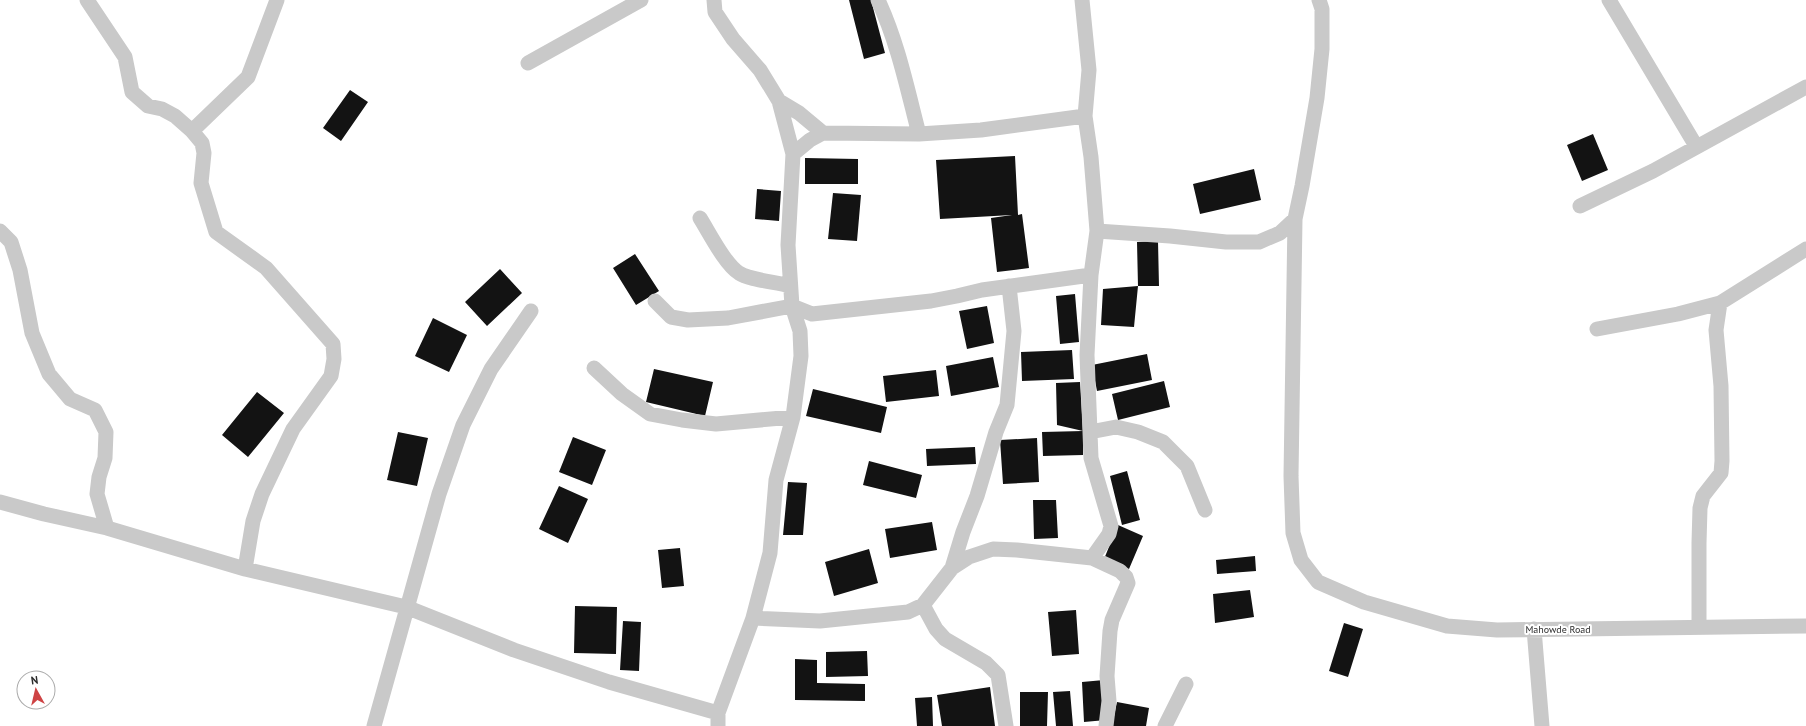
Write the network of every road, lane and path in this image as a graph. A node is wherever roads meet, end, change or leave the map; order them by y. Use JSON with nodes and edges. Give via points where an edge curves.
{"nodes":[{"id":1,"x":87,"y":0,"type":"edge"},
{"id":2,"x":277,"y":0,"type":"edge"},
{"id":3,"x":641,"y":0,"type":"edge"},
{"id":4,"x":714,"y":0,"type":"edge"},
{"id":5,"x":878,"y":0,"type":"edge"},
{"id":6,"x":1082,"y":0,"type":"edge"},
{"id":7,"x":1319,"y":0,"type":"edge"},
{"id":8,"x":1609,"y":0,"type":"edge"},
{"id":9,"x":528,"y":63,"type":"dead end"},
{"id":10,"x":1806,"y":87,"type":"edge"},
{"id":11,"x":780,"y":100,"type":"junction"},
{"id":12,"x":1085,"y":116,"type":"junction"},
{"id":13,"x":192,"y":131,"type":"junction"},
{"id":14,"x":823,"y":133,"type":"junction"},
{"id":15,"x":920,"y":134,"type":"junction"},
{"id":16,"x":1696,"y":146,"type":"junction"},
{"id":17,"x":793,"y":154,"type":"junction"},
{"id":18,"x":1580,"y":206,"type":"dead end"},
{"id":19,"x":700,"y":218,"type":"dead end"},
{"id":20,"x":1294,"y":219,"type":"junction"},
{"id":21,"x":0,"y":231,"type":"edge"},
{"id":22,"x":1097,"y":231,"type":"junction"},
{"id":23,"x":1806,"y":249,"type":"edge"},
{"id":24,"x":1091,"y":275,"type":"junction"},
{"id":25,"x":790,"y":286,"type":"junction"},
{"id":26,"x":1009,"y":286,"type":"junction"},
{"id":27,"x":655,"y":302,"type":"dead end"},
{"id":28,"x":1720,"y":303,"type":"junction"},
{"id":29,"x":792,"y":306,"type":"junction"},
{"id":30,"x":531,"y":311,"type":"dead end"},
{"id":31,"x":1597,"y":329,"type":"dead end"},
{"id":32,"x":594,"y":368,"type":"dead end"},
{"id":33,"x":793,"y":417,"type":"junction"},
{"id":34,"x":1090,"y":432,"type":"junction"},
{"id":35,"x":0,"y":502,"type":"edge"},
{"id":36,"x":1205,"y":510,"type":"dead end"},
{"id":37,"x":107,"y":528,"type":"junction"},
{"id":38,"x":1092,"y":558,"type":"junction"},
{"id":39,"x":952,"y":568,"type":"junction"},
{"id":40,"x":245,"y":569,"type":"junction"},
{"id":41,"x":923,"y":605,"type":"junction"},
{"id":42,"x":406,"y":608,"type":"junction"},
{"id":43,"x":754,"y":618,"type":"junction"},
{"id":44,"x":1806,"y":626,"type":"edge"},
{"id":45,"x":1699,"y":627,"type":"junction"},
{"id":46,"x":1534,"y":629,"type":"junction"},
{"id":47,"x":1186,"y":684,"type":"dead end"},
{"id":48,"x":718,"y":719,"type":"edge"},
{"id":49,"x":374,"y":726,"type":"edge"},
{"id":50,"x":1006,"y":726,"type":"edge"},
{"id":51,"x":1106,"y":726,"type":"edge"},
{"id":52,"x":1165,"y":726,"type":"edge"},
{"id":53,"x":1542,"y":726,"type":"edge"}],
"edges":[{"from":1,"to":13,"type":"street","via":[[125,57],[132,92],[148,106],[175,116]]},
{"from":2,"to":13,"type":"street","via":[[248,77]]},
{"from":3,"to":9,"type":"street"},
{"from":4,"to":11,"type":"street","via":[[715,12]]},
{"from":5,"to":15,"type":"street","via":[[890,26]]},
{"from":6,"to":12,"type":"street","via":[[1089,70]]},
{"from":7,"to":20,"type":"street","via":[[1322,9],[1322,49],[1317,98]]},
{"from":8,"to":16,"type":"street"},
{"from":10,"to":16,"type":"street"},
{"from":11,"to":14,"type":"street"},
{"from":11,"to":17,"type":"street"},
{"from":12,"to":15,"type":"street","via":[[981,130]]},
{"from":12,"to":22,"type":"street"},
{"from":13,"to":40,"type":"street","via":[[202,143],[204,153],[201,183],[216,232],[266,268],[333,344],[331,376],[293,429],[262,494],[253,521]]},
{"from":14,"to":15,"type":"street"},
{"from":14,"to":17,"type":"street"},
{"from":16,"to":18,"type":"street","via":[[1653,171]]},
{"from":17,"to":25,"type":"street","via":[[788,245]]},
{"from":19,"to":25,"type":"street","via":[[722,256],[740,274]]},
{"from":20,"to":22,"type":"street","via":[[1280,233],[1259,242],[1226,242]]},
{"from":20,"to":46,"type":"street","name":"Mahowde Road","via":[[1291,476],[1293,534],[1300,560],[1318,582],[1364,602],[1448,626],[1497,630]]},
{"from":21,"to":37,"type":"street","via":[[11,242],[20,270],[32,333],[49,374],[70,399],[95,410],[106,432],[105,458],[97,494]]},
{"from":22,"to":24,"type":"street"},
{"from":23,"to":28,"type":"street"},
{"from":24,"to":26,"type":"street"},
{"from":24,"to":34,"type":"street","via":[[1087,355]]},
{"from":25,"to":29,"type":"street"},
{"from":26,"to":29,"type":"street","via":[[931,301],[829,313],[812,314]]},
{"from":26,"to":39,"type":"street","via":[[1014,331],[1007,405]]},
{"from":27,"to":29,"type":"street","via":[[671,317],[688,320],[728,318]]},
{"from":28,"to":31,"type":"street","via":[[1678,314]]},
{"from":28,"to":45,"type":"street","via":[[1716,330],[1721,386],[1722,460],[1721,473],[1703,496],[1700,508]]},
{"from":29,"to":33,"type":"street","via":[[800,331],[801,356]]},
{"from":30,"to":42,"type":"street","via":[[491,369],[463,426],[439,494]]},
{"from":32,"to":33,"type":"street","via":[[622,394],[650,414],[716,424]]},
{"from":33,"to":43,"type":"street","via":[[776,480],[770,553]]},
{"from":34,"to":36,"type":"street","via":[[1116,427],[1163,442],[1187,466]]},
{"from":34,"to":38,"type":"street","via":[[1091,458],[1111,526],[1109,534]]},
{"from":35,"to":37,"type":"street"},
{"from":37,"to":40,"type":"street"},
{"from":38,"to":39,"type":"street","via":[[993,549],[969,557]]},
{"from":38,"to":51,"type":"street","via":[[1120,571],[1128,583],[1110,631]]},
{"from":39,"to":41,"type":"street"},
{"from":40,"to":42,"type":"street"},
{"from":41,"to":43,"type":"street","via":[[908,612],[820,620]]},
{"from":41,"to":50,"type":"street","via":[[936,629],[945,639],[986,663],[998,675]]},
{"from":42,"to":48,"type":"street","via":[[514,650]]},
{"from":42,"to":49,"type":"street"},
{"from":43,"to":48,"type":"street"},
{"from":44,"to":45,"type":"street","name":"Mahowde Road"},
{"from":45,"to":46,"type":"street","name":"Mahowde Road","via":[[1620,630]]},
{"from":46,"to":53,"type":"street"},
{"from":47,"to":52,"type":"street"}]}
